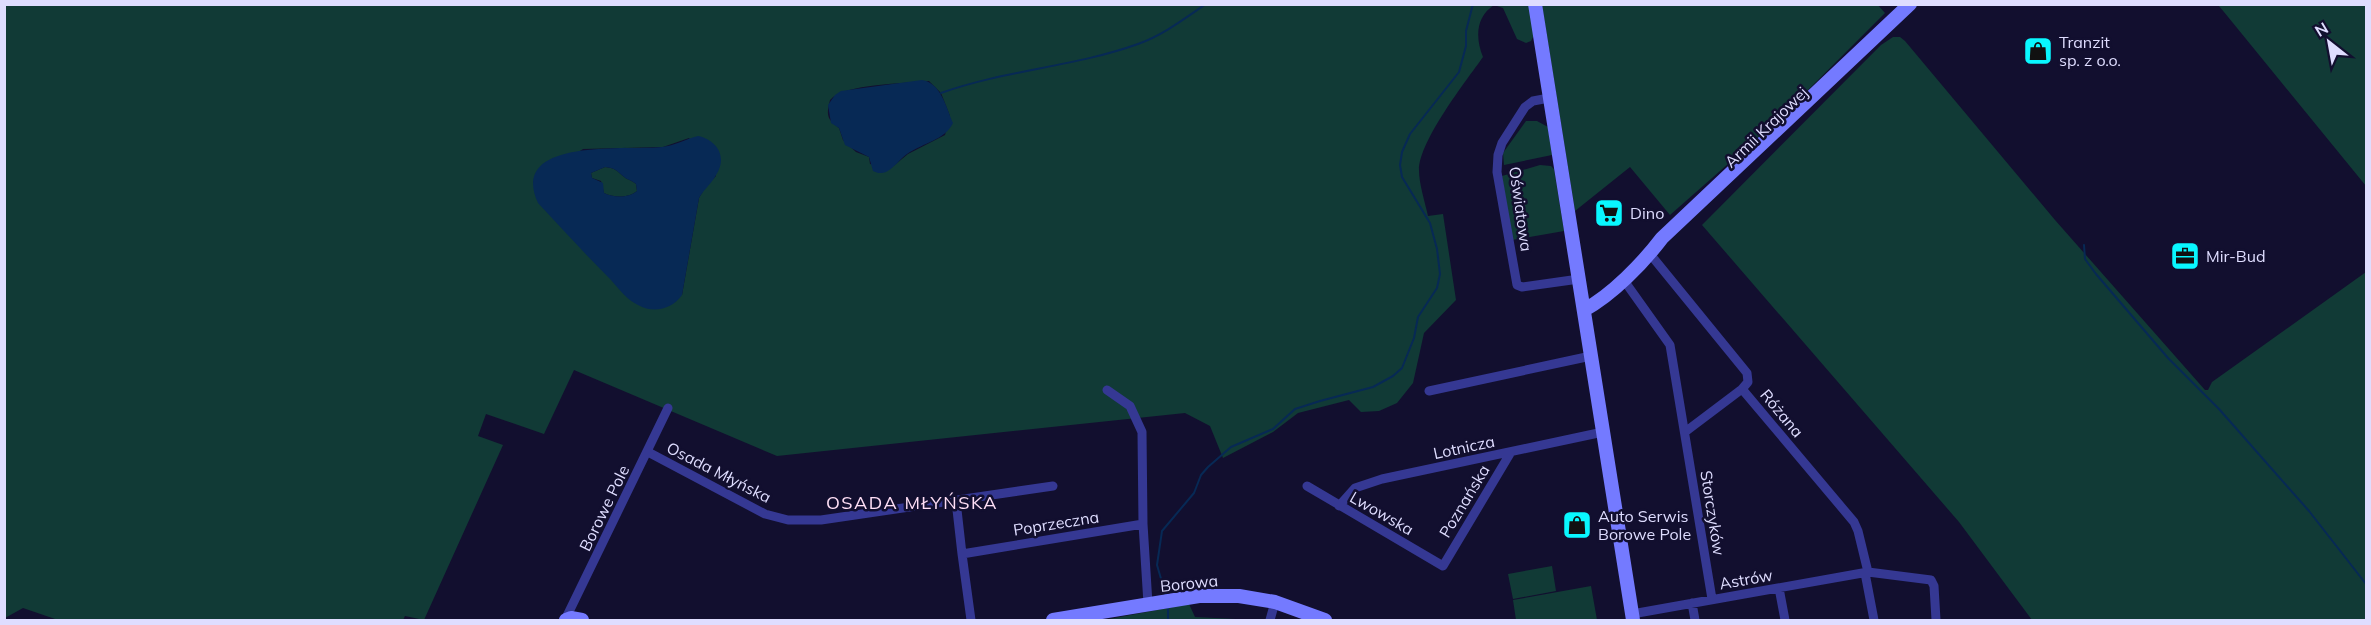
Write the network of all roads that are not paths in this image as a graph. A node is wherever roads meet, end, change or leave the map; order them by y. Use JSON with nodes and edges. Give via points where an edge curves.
{"nodes":[{"id":1,"x":1535,"y":4,"type":"edge"},
{"id":2,"x":1910,"y":4,"type":"edge"},
{"id":3,"x":1549,"y":98,"type":"junction"},
{"id":4,"x":1650,"y":254,"type":"junction"},
{"id":5,"x":1579,"y":279,"type":"junction"},
{"id":6,"x":1623,"y":279,"type":"junction"},
{"id":7,"x":1584,"y":310,"type":"junction"},
{"id":8,"x":1591,"y":356,"type":"junction"},
{"id":9,"x":1742,"y":389,"type":"junction"},
{"id":10,"x":1107,"y":390,"type":"dead end"},
{"id":11,"x":1429,"y":391,"type":"dead end"},
{"id":12,"x":668,"y":408,"type":"dead end"},
{"id":13,"x":1603,"y":432,"type":"junction"},
{"id":14,"x":1685,"y":432,"type":"junction"},
{"id":15,"x":648,"y":452,"type":"junction"},
{"id":16,"x":1511,"y":452,"type":"junction"},
{"id":17,"x":1053,"y":486,"type":"dead end"},
{"id":18,"x":1307,"y":486,"type":"dead end"},
{"id":19,"x":956,"y":501,"type":"junction"},
{"id":20,"x":1339,"y":506,"type":"junction"},
{"id":21,"x":1143,"y":524,"type":"junction"},
{"id":22,"x":962,"y":554,"type":"junction"},
{"id":23,"x":1443,"y":566,"type":"joint"},
{"id":24,"x":1867,"y":572,"type":"junction"},
{"id":25,"x":1779,"y":588,"type":"junction"},
{"id":26,"x":1712,"y":600,"type":"junction"},
{"id":27,"x":1159,"y":602,"type":"junction"},
{"id":28,"x":1275,"y":602,"type":"junction"},
{"id":29,"x":1692,"y":603,"type":"junction"},
{"id":30,"x":1633,"y":617,"type":"edge"},
{"id":31,"x":565,"y":621,"type":"edge"},
{"id":32,"x":582,"y":621,"type":"edge"},
{"id":33,"x":971,"y":621,"type":"edge"},
{"id":34,"x":1053,"y":621,"type":"edge"},
{"id":35,"x":1270,"y":621,"type":"edge"},
{"id":36,"x":1325,"y":621,"type":"edge"},
{"id":37,"x":1695,"y":621,"type":"edge"},
{"id":38,"x":1785,"y":621,"type":"edge"},
{"id":39,"x":1874,"y":621,"type":"edge"},
{"id":40,"x":1936,"y":621,"type":"edge"}],
"edges":[{"from":1,"to":3,"type":"street"},
{"from":2,"to":4,"type":"street","name":"Armii Krajowej","via":[[1662,238]]},
{"from":3,"to":5,"type":"street"},
{"from":3,"to":5,"type":"street","name":"Oświatowa","via":[[1525,107],[1502,143],[1497,172],[1517,285]]},
{"from":4,"to":6,"type":"street","name":"Armii Krajowej"},
{"from":4,"to":9,"type":"street","name":"Różana","via":[[1747,373],[1748,382]]},
{"from":5,"to":7,"type":"street"},
{"from":6,"to":7,"type":"street","name":"Armii Krajowej","via":[[1602,300]]},
{"from":6,"to":14,"type":"street","name":"Storczyków","via":[[1670,345]]},
{"from":7,"to":8,"type":"street"},
{"from":8,"to":11,"type":"street"},
{"from":8,"to":13,"type":"street"},
{"from":9,"to":14,"type":"street"},
{"from":9,"to":24,"type":"street","name":"Różana","via":[[1854,522]]},
{"from":10,"to":21,"type":"street","via":[[1130,406],[1142,432]]},
{"from":12,"to":15,"type":"street","name":"Borowe Pole"},
{"from":13,"to":16,"type":"street","name":"Lotnicza"},
{"from":13,"to":30,"type":"street"},
{"from":14,"to":26,"type":"street","name":"Storczyków"},
{"from":15,"to":19,"type":"street","name":"Osada Młyńska","via":[[765,514],[788,520],[821,520]]},
{"from":15,"to":31,"type":"street","name":"Borowe Pole"},
{"from":16,"to":20,"type":"street","name":"Lotnicza","via":[[1382,479],[1355,488]]},
{"from":16,"to":23,"type":"street","name":"Poznańska"},
{"from":17,"to":19,"type":"street","name":"Osada Młyńska"},
{"from":18,"to":20,"type":"street","name":"Lwowska"},
{"from":19,"to":22,"type":"street"},
{"from":20,"to":23,"type":"street","name":"Lwowska"},
{"from":21,"to":22,"type":"street","name":"Poprzeczna"},
{"from":21,"to":27,"type":"street"},
{"from":22,"to":33,"type":"street"},
{"from":24,"to":25,"type":"street","name":"Astrów"},
{"from":24,"to":39,"type":"street","name":"Różana"},
{"from":24,"to":40,"type":"street","name":"Astrów","via":[[1931,580]]},
{"from":25,"to":26,"type":"street","name":"Astrów"},
{"from":25,"to":38,"type":"street"},
{"from":26,"to":29,"type":"street","name":"Astrów"},
{"from":27,"to":28,"type":"street","name":"Borowa","via":[[1198,596],[1239,596]]},
{"from":27,"to":34,"type":"street","name":"Borowa"},
{"from":28,"to":35,"type":"street"},
{"from":28,"to":36,"type":"street","name":"Borowa"},
{"from":29,"to":30,"type":"street","name":"Astrów"},
{"from":29,"to":37,"type":"street"},
{"from":31,"to":32,"type":"street"}]}
